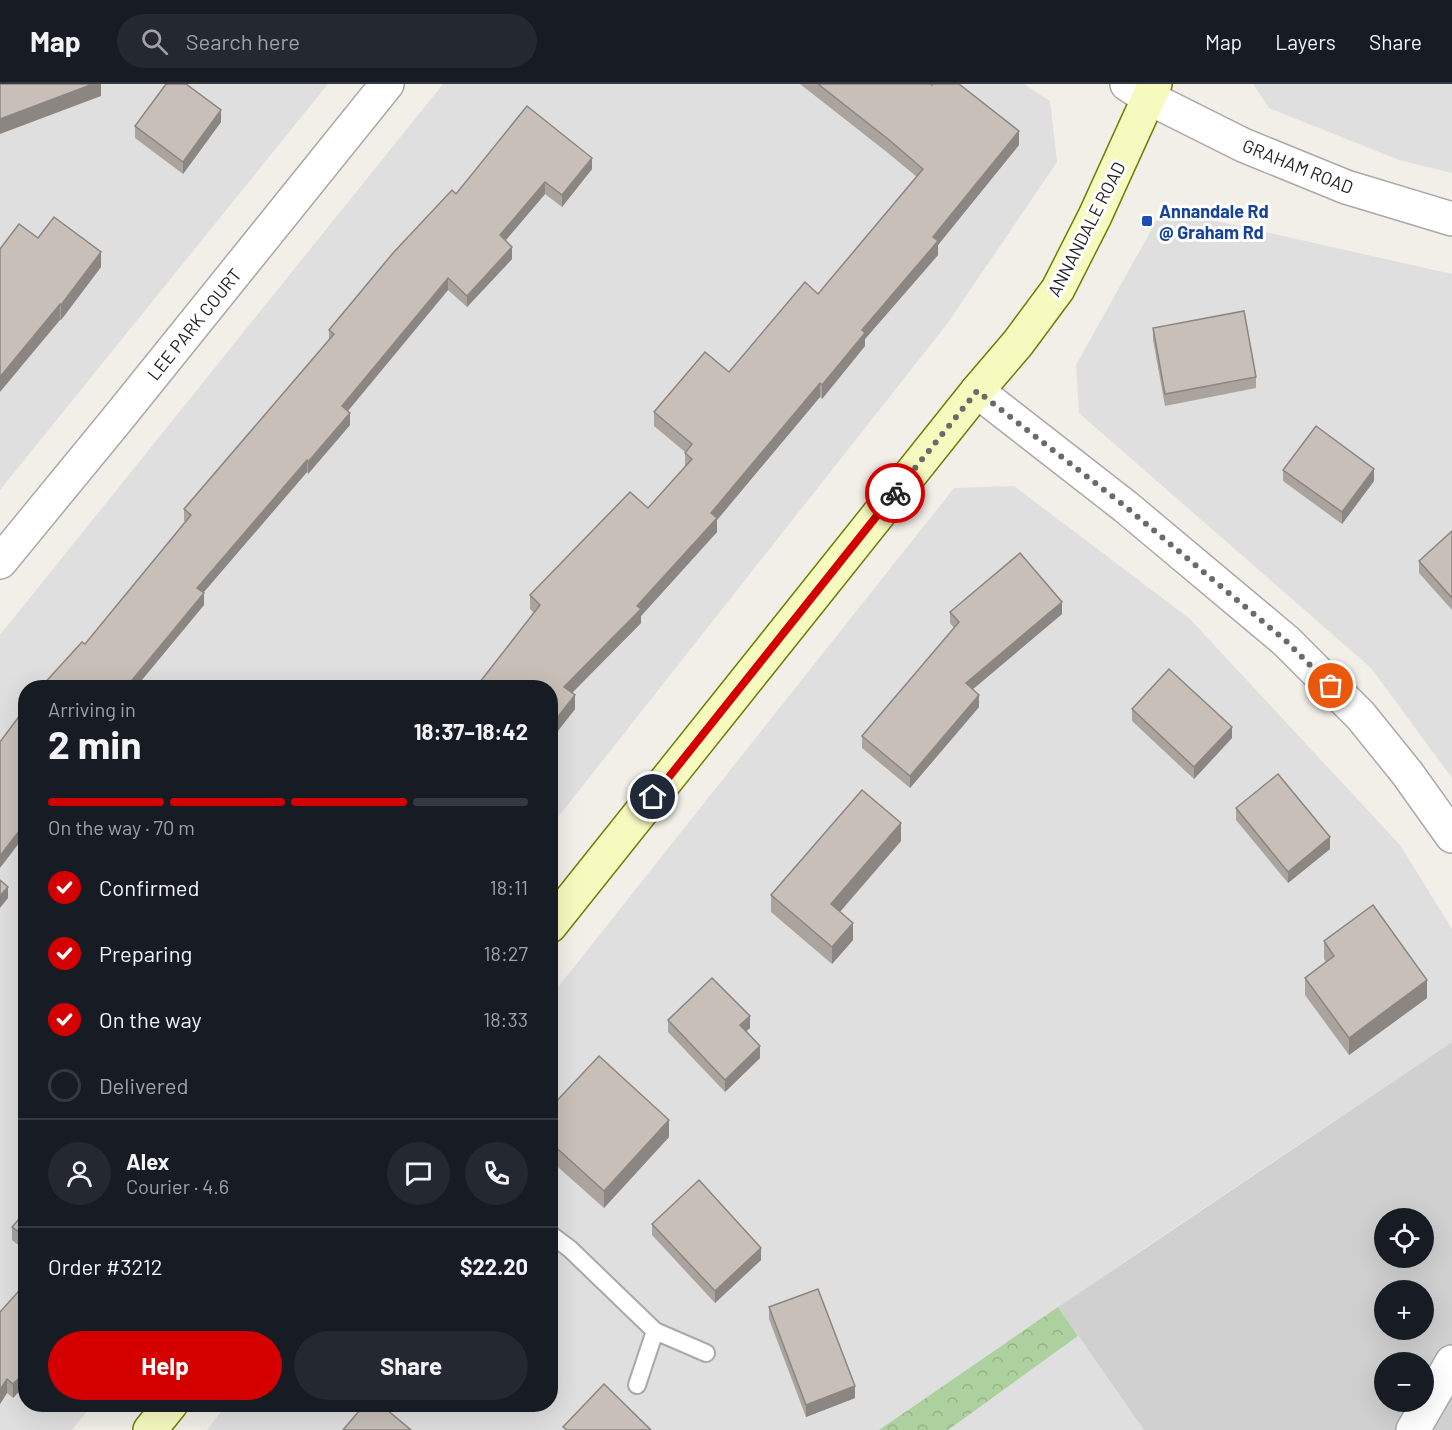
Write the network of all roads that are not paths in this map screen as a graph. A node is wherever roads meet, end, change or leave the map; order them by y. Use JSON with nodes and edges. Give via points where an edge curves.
{"nodes":[{"id":1,"x":387,"y":84,"type":"edge"},
{"id":2,"x":1144,"y":89,"type":"edge"},
{"id":3,"x":1452,"y":219,"type":"edge"},
{"id":4,"x":977,"y":391,"type":"junction"},
{"id":5,"x":0,"y":562,"type":"edge"},
{"id":6,"x":1452,"y":836,"type":"edge"},
{"id":7,"x":558,"y":916,"type":"edge"},
{"id":8,"x":558,"y":1240,"type":"edge"},
{"id":9,"x":655,"y":1331,"type":"junction"},
{"id":10,"x":706,"y":1353,"type":"dead end"},
{"id":11,"x":1452,"y":1362,"type":"edge"},
{"id":12,"x":637,"y":1385,"type":"dead end"},
{"id":13,"x":165,"y":1412,"type":"edge"},
{"id":14,"x":150,"y":1430,"type":"edge"},
{"id":15,"x":1413,"y":1430,"type":"edge"}],
"edges":[{"from":1,"to":5,"type":"street","name":"LEE PARK COURT"},
{"from":2,"to":3,"type":"street","name":"GRAHAM ROAD","via":[[1242,146],[1346,187]]},
{"from":2,"to":4,"type":"main road","name":"ANNANDALE ROAD","via":[[1095,216],[1058,289]]},
{"from":4,"to":6,"type":"street","via":[[1126,507],[1286,641],[1361,716]]},
{"from":4,"to":7,"type":"main road","name":"ANNANDALE ROAD"},
{"from":8,"to":9,"type":"lane"},
{"from":9,"to":10,"type":"lane"},
{"from":9,"to":12,"type":"lane"},
{"from":11,"to":15,"type":"street"},
{"from":13,"to":14,"type":"main road"}]}
